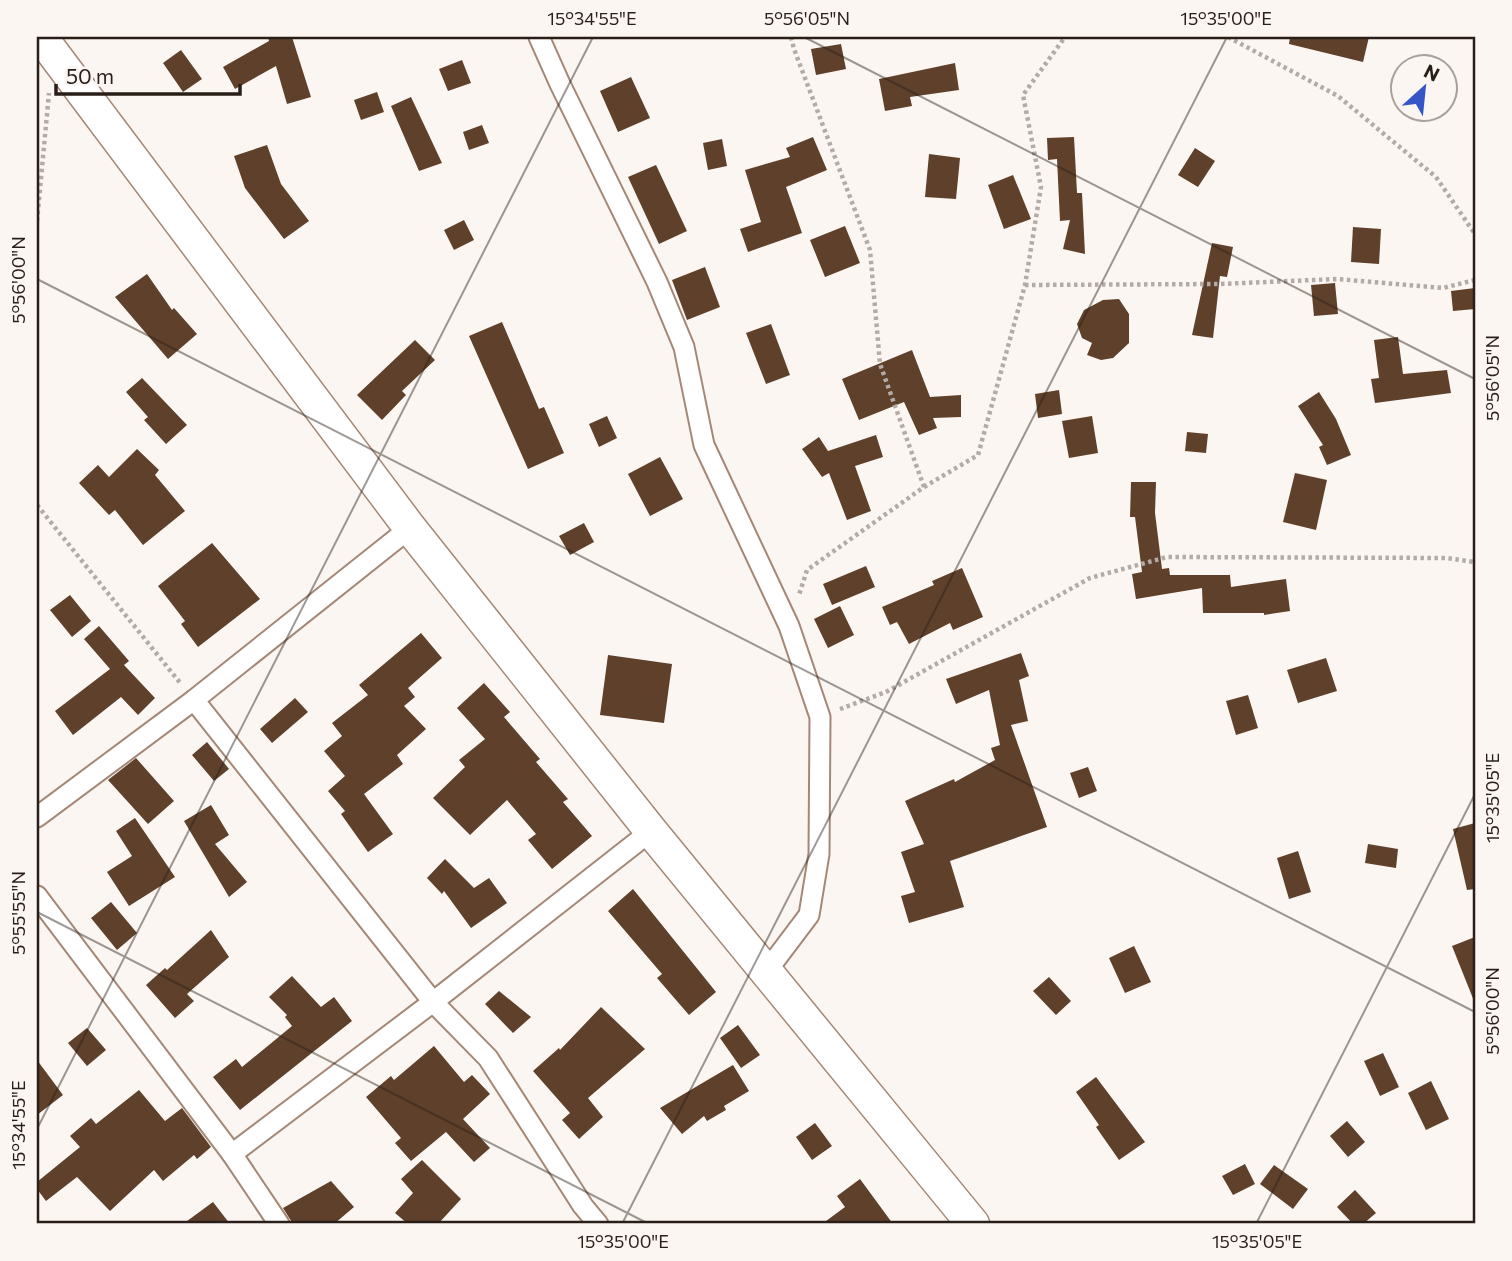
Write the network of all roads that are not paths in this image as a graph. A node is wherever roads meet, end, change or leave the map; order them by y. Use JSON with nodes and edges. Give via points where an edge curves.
{"nodes":[{"id":1,"x":539,"y":37,"type":"edge"},
{"id":2,"x":46,"y":44,"type":"edge"},
{"id":3,"x":410,"y":528,"type":"junction"},
{"id":4,"x":194,"y":700,"type":"junction"},
{"id":5,"x":37,"y":817,"type":"edge"},
{"id":6,"x":651,"y":831,"type":"junction"},
{"id":7,"x":37,"y":896,"type":"edge"},
{"id":8,"x":766,"y":972,"type":"junction"},
{"id":9,"x":433,"y":1002,"type":"junction"},
{"id":10,"x":232,"y":1154,"type":"junction"},
{"id":11,"x":279,"y":1224,"type":"edge"},
{"id":12,"x":598,"y":1224,"type":"edge"},
{"id":13,"x":972,"y":1224,"type":"edge"}],
"edges":[{"from":1,"to":8,"type":"street","via":[[684,347],[704,445],[789,626],[820,717],[820,855],[808,915]]},
{"from":2,"to":3,"type":"main road"},
{"from":3,"to":4,"type":"street"},
{"from":3,"to":6,"type":"main road"},
{"from":4,"to":5,"type":"street"},
{"from":4,"to":9,"type":"street"},
{"from":6,"to":8,"type":"main road"},
{"from":6,"to":9,"type":"street"},
{"from":7,"to":10,"type":"street"},
{"from":8,"to":13,"type":"main road"},
{"from":9,"to":10,"type":"street"},
{"from":9,"to":12,"type":"street","via":[[488,1058]]},
{"from":10,"to":11,"type":"street"}]}
